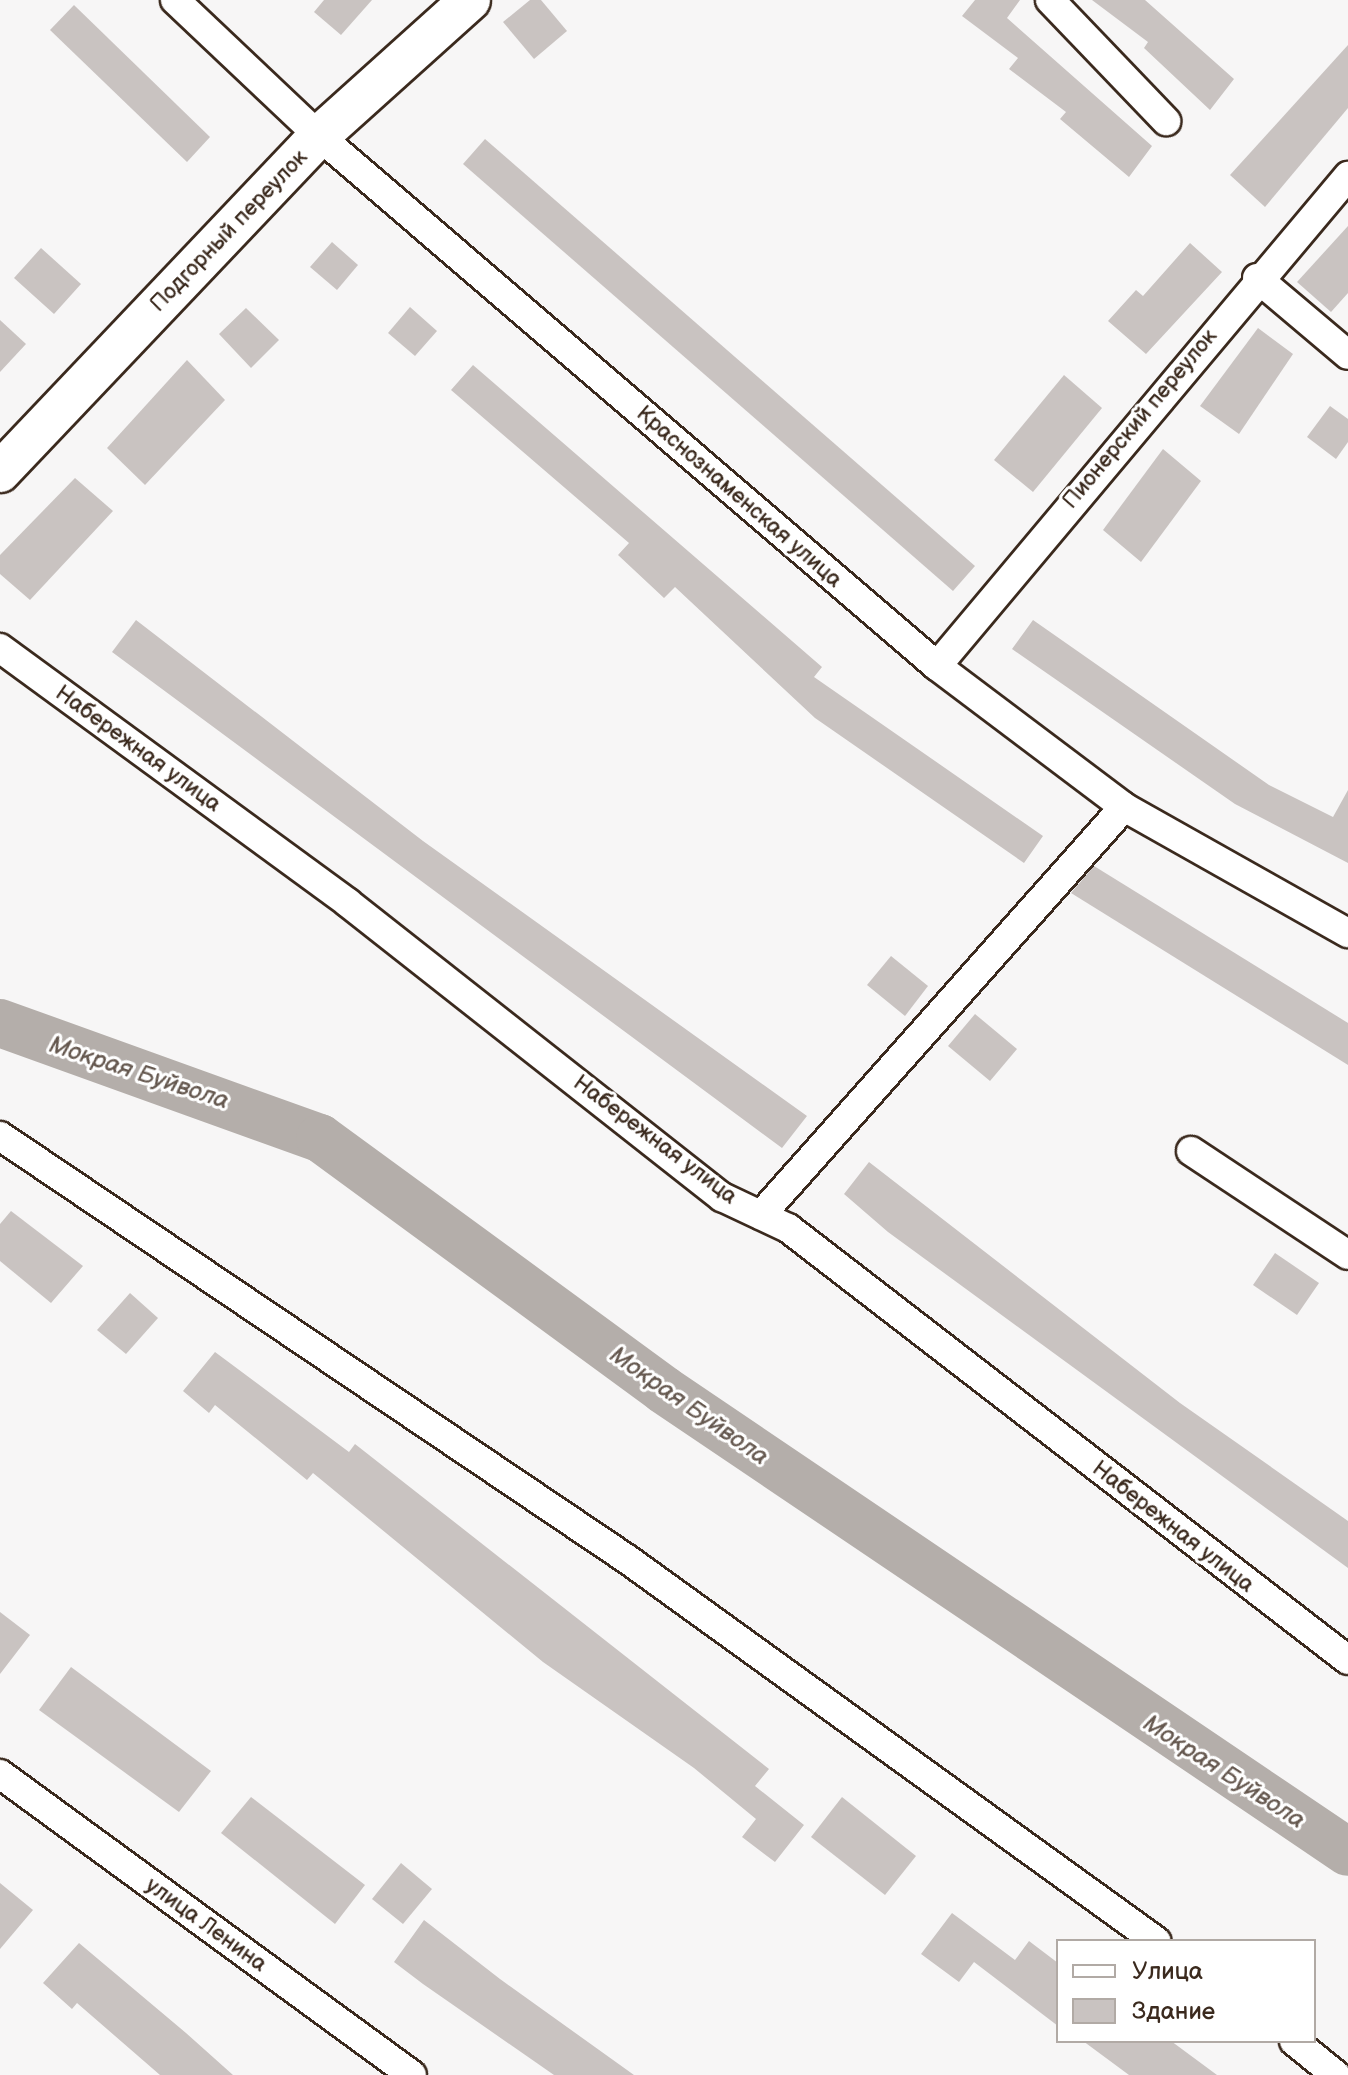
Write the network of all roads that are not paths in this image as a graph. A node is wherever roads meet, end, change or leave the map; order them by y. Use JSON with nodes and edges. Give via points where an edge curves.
{"nodes":[{"id":1,"x":175,"y":0,"type":"edge"},
{"id":2,"x":470,"y":0,"type":"edge"},
{"id":3,"x":1050,"y":0,"type":"edge"},
{"id":4,"x":1166,"y":121,"type":"dead end"},
{"id":5,"x":319,"y":136,"type":"junction"},
{"id":6,"x":1348,"y":176,"type":"edge"},
{"id":7,"x":1257,"y":278,"type":"junction"},
{"id":8,"x":1348,"y":355,"type":"edge"},
{"id":9,"x":0,"y":472,"type":"edge"},
{"id":10,"x":0,"y":648,"type":"edge"},
{"id":11,"x":937,"y":666,"type":"junction"},
{"id":12,"x":1124,"y":807,"type":"junction"},
{"id":13,"x":1348,"y":933,"type":"edge"},
{"id":14,"x":0,"y":1136,"type":"edge"},
{"id":15,"x":1191,"y":1151,"type":"dead end"},
{"id":16,"x":761,"y":1215,"type":"junction"},
{"id":17,"x":1348,"y":1255,"type":"edge"},
{"id":18,"x":1348,"y":1660,"type":"edge"},
{"id":19,"x":0,"y":1774,"type":"edge"},
{"id":20,"x":1153,"y":1939,"type":"edge"},
{"id":21,"x":1296,"y":2043,"type":"edge"},
{"id":22,"x":412,"y":2075,"type":"edge"},
{"id":23,"x":1336,"y":2075,"type":"edge"}],
"edges":[{"from":1,"to":5,"type":"street","name":"Краснознаменская улица"},
{"from":2,"to":5,"type":"main road","name":"Подгорный переулок"},
{"from":3,"to":4,"type":"street"},
{"from":5,"to":9,"type":"main road","name":"Подгорный переулок"},
{"from":5,"to":11,"type":"street","name":"Краснознаменская улица"},
{"from":6,"to":7,"type":"street","name":"Пионерский переулок"},
{"from":7,"to":8,"type":"street"},
{"from":7,"to":11,"type":"street","name":"Пионерский переулок"},
{"from":10,"to":16,"type":"street","name":"Набережная улица","via":[[348,903],[722,1197]]},
{"from":11,"to":12,"type":"street","name":"Краснознаменская улица"},
{"from":12,"to":13,"type":"street","name":"Краснознаменская улица"},
{"from":12,"to":16,"type":"street"},
{"from":14,"to":20,"type":"street","via":[[627,1559]]},
{"from":15,"to":17,"type":"street"},
{"from":16,"to":18,"type":"street","name":"Набережная улица","via":[[788,1228]]},
{"from":19,"to":22,"type":"street","name":"улица Ленина"},
{"from":21,"to":23,"type":"street"}]}
